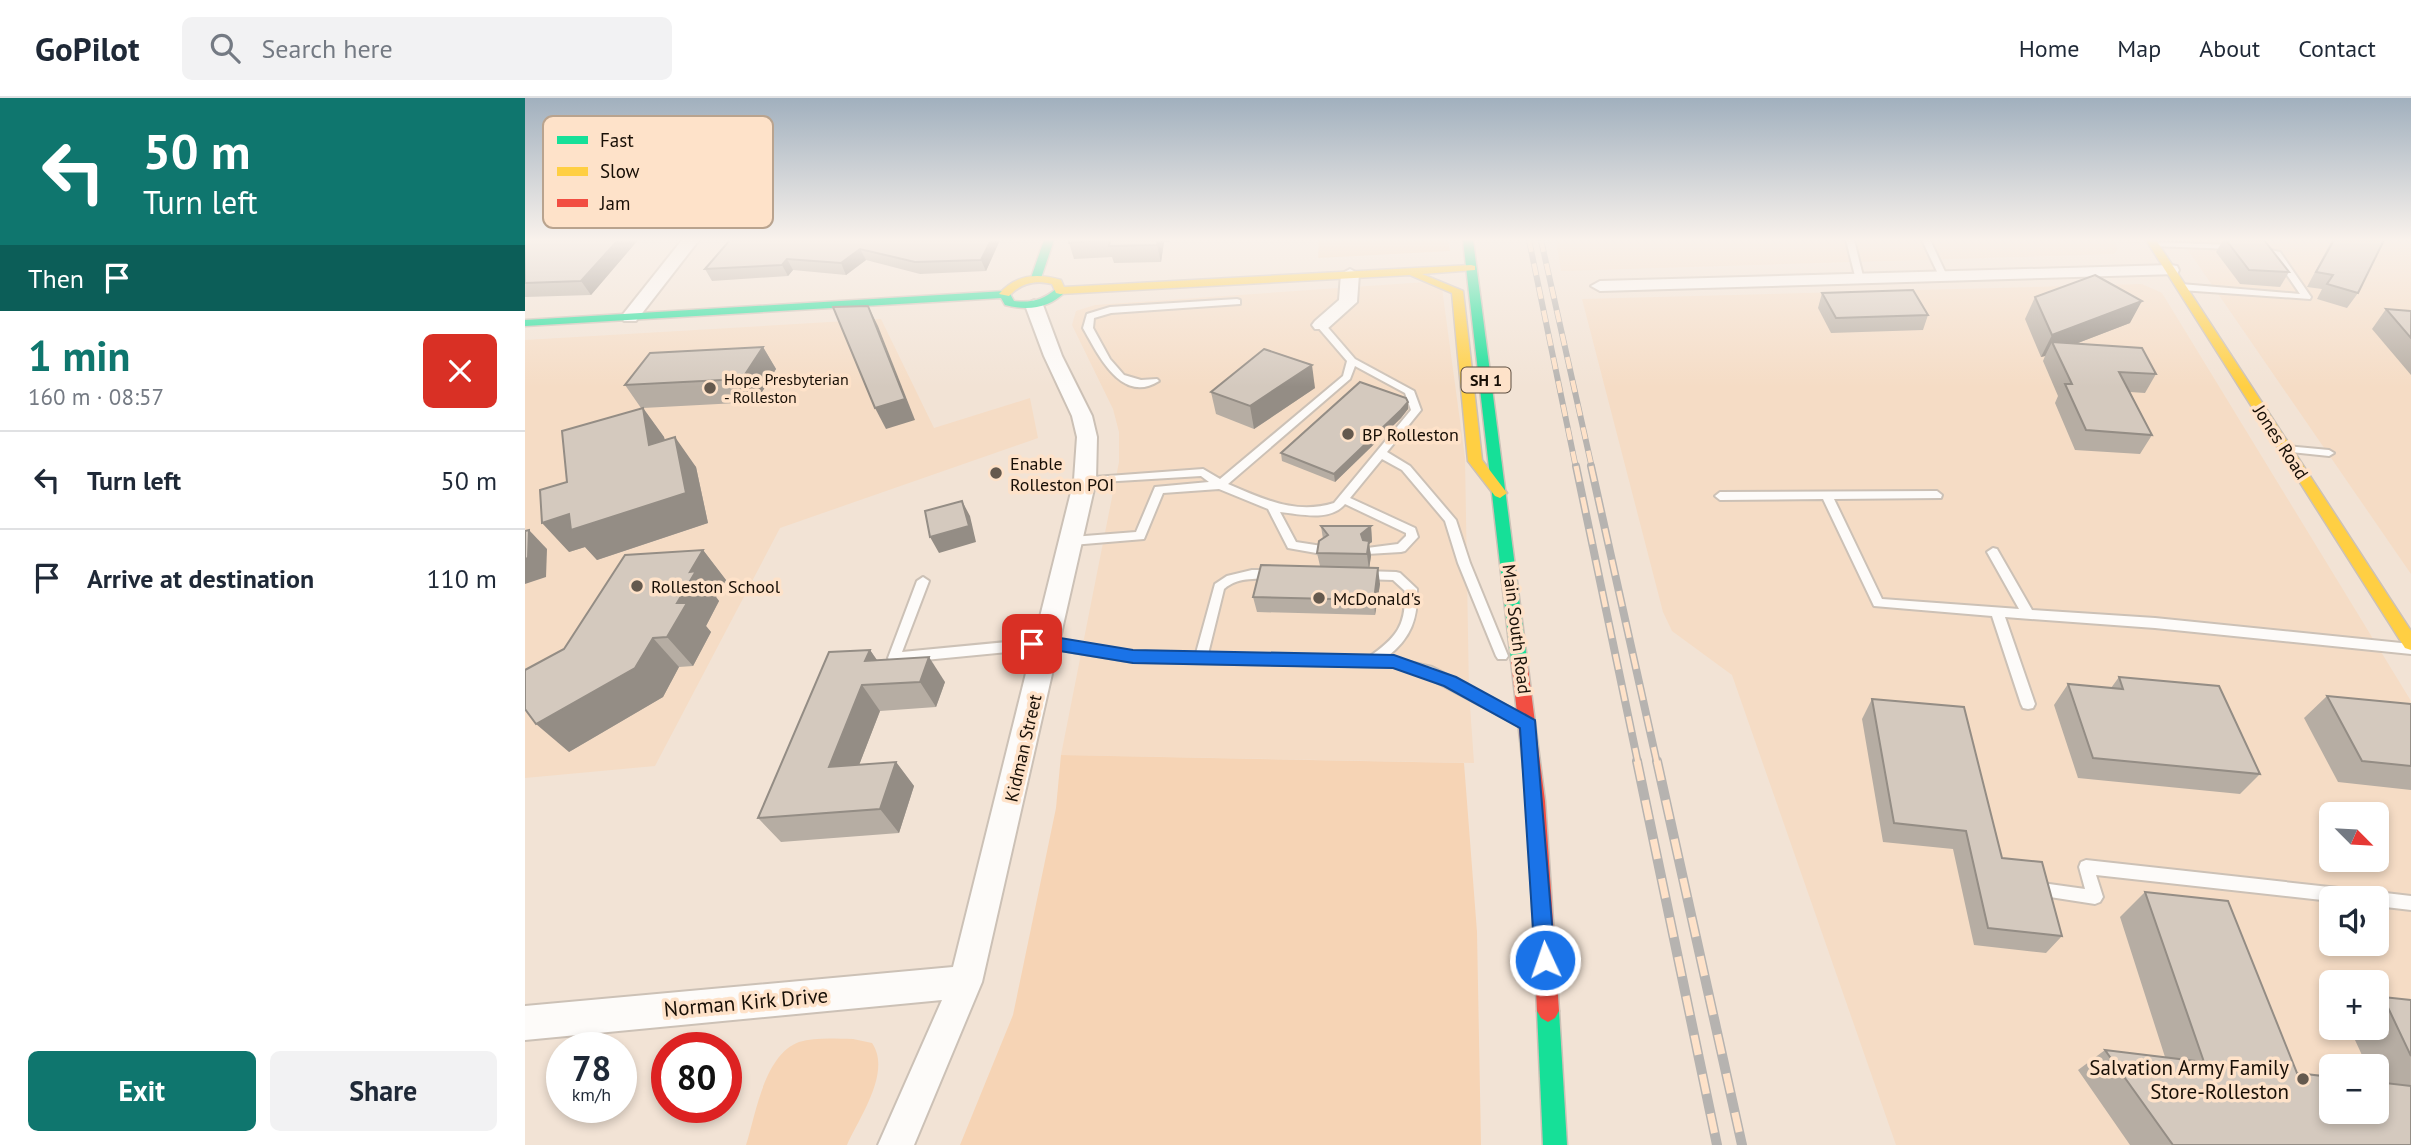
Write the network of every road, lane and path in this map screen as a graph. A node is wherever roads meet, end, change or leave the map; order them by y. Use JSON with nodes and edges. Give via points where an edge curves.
{"nodes":[{"id":1,"x":652,"y":289,"type":"edge"},
{"id":2,"x":1009,"y":289,"type":"edge"},
{"id":3,"x":1097,"y":289,"type":"edge"},
{"id":4,"x":1349,"y":289,"type":"edge"},
{"id":5,"x":1453,"y":289,"type":"edge"},
{"id":6,"x":1474,"y":289,"type":"edge"},
{"id":7,"x":2182,"y":289,"type":"edge"},
{"id":8,"x":2204,"y":289,"type":"edge"},
{"id":9,"x":2301,"y":289,"type":"edge"},
{"id":10,"x":1060,"y":291,"type":"joint"},
{"id":11,"x":1005,"y":294,"type":"junction"},
{"id":12,"x":1237,"y":302,"type":"dead end"},
{"id":13,"x":1034,"y":305,"type":"junction"},
{"id":14,"x":630,"y":317,"type":"junction"},
{"id":15,"x":525,"y":323,"type":"edge"},
{"id":16,"x":1321,"y":325,"type":"joint"},
{"id":17,"x":1352,"y":361,"type":"junction"},
{"id":18,"x":1154,"y":382,"type":"dead end"},
{"id":19,"x":2285,"y":449,"type":"junction"},
{"id":20,"x":2329,"y":453,"type":"dead end"},
{"id":21,"x":1382,"y":454,"type":"junction"},
{"id":22,"x":1084,"y":480,"type":"junction"},
{"id":23,"x":1220,"y":485,"type":"junction"},
{"id":24,"x":1500,"y":493,"type":"junction"},
{"id":25,"x":1827,"y":495,"type":"junction"},
{"id":26,"x":1937,"y":495,"type":"dead end"},
{"id":27,"x":1720,"y":496,"type":"dead end"},
{"id":28,"x":1343,"y":499,"type":"junction"},
{"id":29,"x":1272,"y":507,"type":"junction"},
{"id":30,"x":1072,"y":541,"type":"junction"},
{"id":31,"x":1322,"y":551,"type":"edge"},
{"id":32,"x":1371,"y":551,"type":"edge"},
{"id":33,"x":1993,"y":552,"type":"dead end"},
{"id":34,"x":1293,"y":574,"type":"edge"},
{"id":35,"x":1345,"y":575,"type":"edge"},
{"id":36,"x":923,"y":581,"type":"dead end"},
{"id":37,"x":1997,"y":611,"type":"junction"},
{"id":38,"x":2028,"y":613,"type":"junction"},
{"id":39,"x":1048,"y":643,"type":"junction"},
{"id":40,"x":2411,"y":646,"type":"edge"},
{"id":41,"x":1201,"y":657,"type":"junction"},
{"id":42,"x":1374,"y":660,"type":"junction"},
{"id":43,"x":2028,"y":704,"type":"dead end"},
{"id":44,"x":1529,"y":725,"type":"junction"},
{"id":45,"x":2042,"y":890,"type":"edge"},
{"id":46,"x":2319,"y":893,"type":"edge"},
{"id":47,"x":2389,"y":900,"type":"edge"},
{"id":48,"x":2411,"y":903,"type":"edge"},
{"id":49,"x":966,"y":982,"type":"junction"},
{"id":50,"x":525,"y":1023,"type":"edge"},
{"id":51,"x":896,"y":1145,"type":"edge"},
{"id":52,"x":1555,"y":1145,"type":"edge"}],
"edges":[{"from":1,"to":14,"type":"street"},
{"from":2,"to":11,"type":"main road"},
{"from":3,"to":10,"type":"main road"},
{"from":4,"to":16,"type":"street","via":[[1349,302]]},
{"from":5,"to":24,"type":"main road","via":[[1457,291],[1475,461]]},
{"from":6,"to":24,"type":"main road","name":"Main South Road","number":"SH 1"},
{"from":7,"to":19,"type":"main road","name":"Jones Road"},
{"from":8,"to":9,"type":"lane","via":[[2307,297]]},
{"from":10,"to":13,"type":"main road","via":[[1051,300]]},
{"from":11,"to":13,"type":"main road","via":[[1009,303]]},
{"from":11,"to":14,"type":"main road"},
{"from":12,"to":18,"type":"lane","via":[[1110,310],[1090,316],[1088,328],[1117,376],[1136,385]]},
{"from":13,"to":22,"type":"street","name":"Kidman Street","via":[[1082,416],[1087,437]]},
{"from":14,"to":15,"type":"main road"},
{"from":16,"to":17,"type":"lane"},
{"from":17,"to":21,"type":"lane","via":[[1409,391],[1416,410]]},
{"from":17,"to":23,"type":"lane","via":[[1347,377]]},
{"from":19,"to":20,"type":"lane"},
{"from":19,"to":40,"type":"main road","name":"Jones Road"},
{"from":21,"to":28,"type":"lane"},
{"from":21,"to":44,"type":"lane","via":[[1406,468],[1450,520]]},
{"from":22,"to":23,"type":"lane","via":[[1203,472]]},
{"from":22,"to":30,"type":"street","name":"Kidman Street"},
{"from":23,"to":29,"type":"lane"},
{"from":23,"to":30,"type":"lane","via":[[1159,490],[1140,536]]},
{"from":24,"to":44,"type":"main road","name":"Main South Road","number":"SH 1"},
{"from":25,"to":26,"type":"lane"},
{"from":25,"to":27,"type":"lane"},
{"from":25,"to":37,"type":"lane","via":[[1878,603]]},
{"from":28,"to":29,"type":"lane","via":[[1338,506],[1318,512]]},
{"from":28,"to":32,"type":"lane","via":[[1411,531],[1412,537],[1401,548]]},
{"from":29,"to":31,"type":"lane","via":[[1292,545]]},
{"from":30,"to":39,"type":"street","name":"Kidman Street"},
{"from":33,"to":38,"type":"lane"},
{"from":34,"to":41,"type":"lane","via":[[1255,573],[1224,582]]},
{"from":35,"to":42,"type":"lane","via":[[1396,576],[1411,589],[1409,627],[1392,648]]},
{"from":36,"to":39,"type":"lane","via":[[894,658]]},
{"from":37,"to":38,"type":"lane"},
{"from":37,"to":43,"type":"lane"},
{"from":38,"to":40,"type":"lane"},
{"from":39,"to":41,"type":"lane","via":[[1133,657]]},
{"from":39,"to":49,"type":"street","name":"Kidman Street"},
{"from":41,"to":42,"type":"lane"},
{"from":42,"to":44,"type":"lane","via":[[1427,671]]},
{"from":44,"to":52,"type":"main road","name":"Main South Road","number":"SH 1"},
{"from":45,"to":46,"type":"lane","via":[[2095,897],[2086,867]]},
{"from":47,"to":48,"type":"lane"},
{"from":49,"to":50,"type":"street","name":"Norman Kirk Drive"},
{"from":49,"to":51,"type":"street","name":"Kidman Street"}]}
